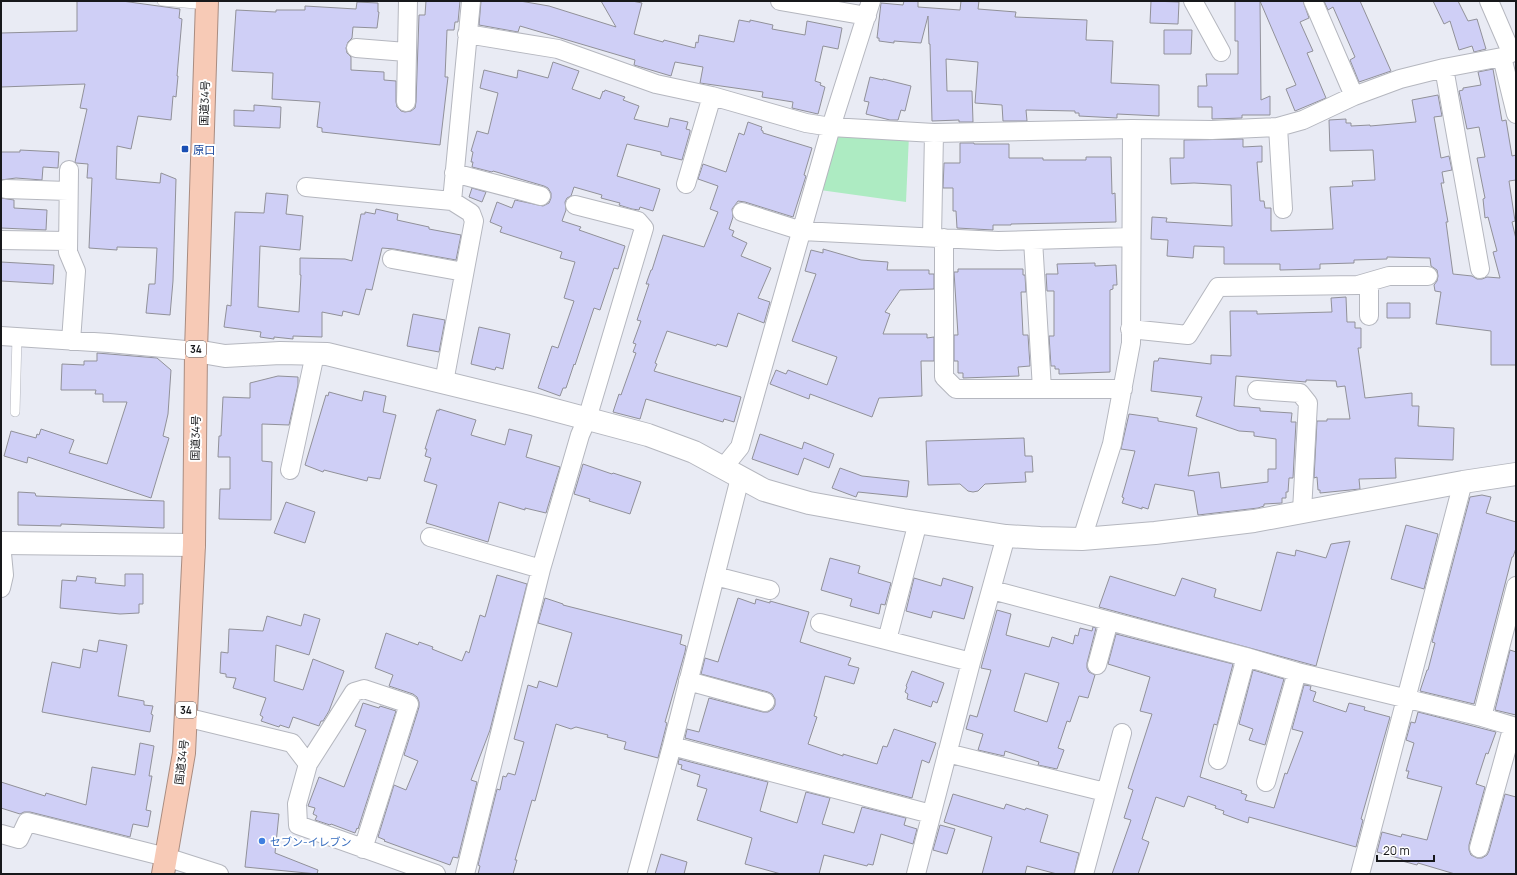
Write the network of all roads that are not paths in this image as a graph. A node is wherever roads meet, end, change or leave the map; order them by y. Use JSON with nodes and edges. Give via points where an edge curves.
{"nodes":[{"id":1,"x":162,"y":1,"type":"edge"},
{"id":2,"x":408,"y":1,"type":"edge"},
{"id":3,"x":470,"y":1,"type":"edge"},
{"id":4,"x":780,"y":1,"type":"edge"},
{"id":5,"x":1193,"y":1,"type":"edge"},
{"id":6,"x":1313,"y":1,"type":"edge"},
{"id":7,"x":1489,"y":1,"type":"edge"},
{"id":8,"x":207,"y":3,"type":"edge"},
{"id":9,"x":869,"y":9,"type":"edge"},
{"id":10,"x":467,"y":34,"type":"junction"},
{"id":11,"x":356,"y":48,"type":"dead end"},
{"id":12,"x":406,"y":52,"type":"junction"},
{"id":13,"x":1221,"y":52,"type":"dead end"},
{"id":14,"x":1510,"y":53,"type":"edge"},
{"id":15,"x":1444,"y":68,"type":"junction"},
{"id":16,"x":712,"y":96,"type":"junction"},
{"id":17,"x":1354,"y":96,"type":"junction"},
{"id":18,"x":406,"y":102,"type":"dead end"},
{"id":19,"x":1516,"y":114,"type":"edge"},
{"id":20,"x":831,"y":126,"type":"junction"},
{"id":21,"x":1278,"y":127,"type":"junction"},
{"id":22,"x":1132,"y":129,"type":"junction"},
{"id":23,"x":934,"y":133,"type":"junction"},
{"id":24,"x":69,"y":170,"type":"dead end"},
{"id":25,"x":454,"y":173,"type":"junction"},
{"id":26,"x":686,"y":184,"type":"dead end"},
{"id":27,"x":306,"y":187,"type":"dead end"},
{"id":28,"x":6,"y":189,"type":"dead end"},
{"id":29,"x":68,"y":191,"type":"junction"},
{"id":30,"x":541,"y":196,"type":"dead end"},
{"id":31,"x":452,"y":201,"type":"junction"},
{"id":32,"x":575,"y":205,"type":"dead end"},
{"id":33,"x":1283,"y":209,"type":"dead end"},
{"id":34,"x":742,"y":212,"type":"dead end"},
{"id":35,"x":802,"y":231,"type":"junction"},
{"id":36,"x":938,"y":237,"type":"junction"},
{"id":37,"x":1131,"y":237,"type":"junction"},
{"id":38,"x":1,"y":240,"type":"edge"},
{"id":39,"x":1033,"y":240,"type":"junction"},
{"id":40,"x":68,"y":241,"type":"junction"},
{"id":41,"x":392,"y":259,"type":"dead end"},
{"id":42,"x":1480,"y":269,"type":"dead end"},
{"id":43,"x":464,"y":272,"type":"junction"},
{"id":44,"x":1428,"y":276,"type":"dead end"},
{"id":45,"x":1368,"y":282,"type":"junction"},
{"id":46,"x":1369,"y":316,"type":"dead end"},
{"id":47,"x":1130,"y":328,"type":"junction"},
{"id":48,"x":9,"y":337,"type":"edge"},
{"id":49,"x":72,"y":341,"type":"junction"},
{"id":50,"x":196,"y":351,"type":"junction"},
{"id":51,"x":315,"y":354,"type":"junction"},
{"id":52,"x":444,"y":382,"type":"junction"},
{"id":53,"x":1042,"y":389,"type":"junction"},
{"id":54,"x":1123,"y":389,"type":"junction"},
{"id":55,"x":1257,"y":390,"type":"dead end"},
{"id":56,"x":15,"y":412,"type":"dead end"},
{"id":57,"x":587,"y":419,"type":"junction"},
{"id":58,"x":290,"y":470,"type":"dead end"},
{"id":59,"x":731,"y":473,"type":"junction"},
{"id":60,"x":1516,"y":474,"type":"edge"},
{"id":61,"x":1463,"y":482,"type":"junction"},
{"id":62,"x":1302,"y":511,"type":"junction"},
{"id":63,"x":918,"y":522,"type":"junction"},
{"id":64,"x":1006,"y":536,"type":"junction"},
{"id":65,"x":430,"y":537,"type":"dead end"},
{"id":66,"x":1082,"y":539,"type":"junction"},
{"id":67,"x":1,"y":543,"type":"edge"},
{"id":68,"x":194,"y":544,"type":"junction"},
{"id":69,"x":541,"y":568,"type":"junction"},
{"id":70,"x":715,"y":576,"type":"junction"},
{"id":71,"x":1516,"y":586,"type":"edge"},
{"id":72,"x":1,"y":588,"type":"edge"},
{"id":73,"x":770,"y":590,"type":"dead end"},
{"id":74,"x":992,"y":590,"type":"junction"},
{"id":75,"x":1109,"y":621,"type":"junction"},
{"id":76,"x":820,"y":623,"type":"dead end"},
{"id":77,"x":887,"y":640,"type":"junction"},
{"id":78,"x":1246,"y":657,"type":"junction"},
{"id":79,"x":971,"y":662,"type":"junction"},
{"id":80,"x":1097,"y":665,"type":"dead end"},
{"id":81,"x":1297,"y":672,"type":"junction"},
{"id":82,"x":688,"y":681,"type":"junction"},
{"id":83,"x":1406,"y":699,"type":"junction"},
{"id":84,"x":765,"y":702,"type":"dead end"},
{"id":85,"x":1482,"y":716,"type":"junction"},
{"id":86,"x":185,"y":717,"type":"junction"},
{"id":87,"x":1515,"y":727,"type":"edge"},
{"id":88,"x":1122,"y":733,"type":"dead end"},
{"id":89,"x":672,"y":746,"type":"junction"},
{"id":90,"x":947,"y":753,"type":"junction"},
{"id":91,"x":1218,"y":760,"type":"dead end"},
{"id":92,"x":308,"y":764,"type":"junction"},
{"id":93,"x":1266,"y":782,"type":"dead end"},
{"id":94,"x":1105,"y":792,"type":"junction"},
{"id":95,"x":931,"y":814,"type":"junction"},
{"id":96,"x":1,"y":834,"type":"edge"},
{"id":97,"x":1479,"y":848,"type":"dead end"},
{"id":98,"x":362,"y":849,"type":"junction"},
{"id":99,"x":164,"y":865,"type":"edge"},
{"id":100,"x":220,"y":874,"type":"edge"},
{"id":101,"x":436,"y":874,"type":"edge"},
{"id":102,"x":465,"y":874,"type":"edge"},
{"id":103,"x":637,"y":874,"type":"edge"},
{"id":104,"x":916,"y":874,"type":"edge"},
{"id":105,"x":1084,"y":874,"type":"edge"},
{"id":106,"x":1360,"y":874,"type":"edge"}],
"edges":[{"from":1,"to":8,"type":"lane"},
{"from":2,"to":12,"type":"street"},
{"from":3,"to":10,"type":"street"},
{"from":4,"to":9,"type":"street"},
{"from":5,"to":13,"type":"street"},
{"from":6,"to":17,"type":"street"},
{"from":7,"to":14,"type":"street"},
{"from":8,"to":50,"type":"highway","name":"国道34号","number":"34"},
{"from":9,"to":20,"type":"street"},
{"from":10,"to":16,"type":"street","via":[[558,49],[656,84]]},
{"from":10,"to":25,"type":"street"},
{"from":11,"to":12,"type":"street"},
{"from":12,"to":18,"type":"street"},
{"from":14,"to":15,"type":"street"},
{"from":14,"to":19,"type":"street"},
{"from":15,"to":17,"type":"street","via":[[1400,79]]},
{"from":15,"to":42,"type":"street"},
{"from":16,"to":20,"type":"street","via":[[806,123]]},
{"from":16,"to":26,"type":"street"},
{"from":17,"to":21,"type":"street","via":[[1303,120]]},
{"from":20,"to":23,"type":"street"},
{"from":20,"to":35,"type":"street"},
{"from":21,"to":22,"type":"street","via":[[1212,130]]},
{"from":21,"to":33,"type":"street"},
{"from":22,"to":23,"type":"street"},
{"from":22,"to":37,"type":"street"},
{"from":23,"to":36,"type":"street"},
{"from":24,"to":29,"type":"street"},
{"from":25,"to":30,"type":"street"},
{"from":25,"to":31,"type":"street"},
{"from":27,"to":31,"type":"street"},
{"from":28,"to":29,"type":"street"},
{"from":29,"to":40,"type":"street"},
{"from":31,"to":43,"type":"street","via":[[471,213],[474,221]]},
{"from":32,"to":57,"type":"street","via":[[638,221],[644,228]]},
{"from":34,"to":35,"type":"street"},
{"from":35,"to":36,"type":"street"},
{"from":35,"to":59,"type":"street"},
{"from":36,"to":39,"type":"street","via":[[998,241]]},
{"from":36,"to":53,"type":"street","via":[[944,377],[956,389]]},
{"from":37,"to":39,"type":"street"},
{"from":37,"to":47,"type":"street"},
{"from":38,"to":40,"type":"street"},
{"from":39,"to":53,"type":"street"},
{"from":40,"to":49,"type":"street","via":[[68,252],[76,271]]},
{"from":41,"to":43,"type":"street"},
{"from":43,"to":52,"type":"street"},
{"from":44,"to":45,"type":"street","via":[[1389,276]]},
{"from":45,"to":46,"type":"street"},
{"from":45,"to":47,"type":"street","via":[[1358,285],[1218,287],[1188,335]]},
{"from":47,"to":54,"type":"street","via":[[1131,343]]},
{"from":48,"to":49,"type":"street"},
{"from":48,"to":56,"type":"lane"},
{"from":49,"to":50,"type":"street"},
{"from":50,"to":51,"type":"street","via":[[225,356],[280,352]]},
{"from":50,"to":68,"type":"highway","name":"国道34号","number":"34"},
{"from":51,"to":52,"type":"street","via":[[327,354]]},
{"from":51,"to":58,"type":"street"},
{"from":52,"to":57,"type":"street"},
{"from":53,"to":54,"type":"street"},
{"from":54,"to":66,"type":"street","via":[[1112,444]]},
{"from":55,"to":62,"type":"street","via":[[1300,393],[1308,403]]},
{"from":57,"to":59,"type":"street","via":[[648,435],[694,452]]},
{"from":57,"to":69,"type":"street"},
{"from":59,"to":63,"type":"street","via":[[764,490],[809,503]]},
{"from":59,"to":70,"type":"street"},
{"from":60,"to":61,"type":"street"},
{"from":61,"to":62,"type":"street"},
{"from":61,"to":83,"type":"street"},
{"from":62,"to":66,"type":"street","via":[[1155,533]]},
{"from":63,"to":64,"type":"street"},
{"from":63,"to":77,"type":"street"},
{"from":64,"to":66,"type":"street"},
{"from":64,"to":74,"type":"street"},
{"from":65,"to":69,"type":"street"},
{"from":67,"to":68,"type":"street"},
{"from":67,"to":72,"type":"street","via":[[4,574]]},
{"from":68,"to":86,"type":"highway","name":"国道34号","number":"34"},
{"from":69,"to":102,"type":"street"},
{"from":70,"to":73,"type":"street"},
{"from":70,"to":82,"type":"street"},
{"from":71,"to":85,"type":"street"},
{"from":74,"to":75,"type":"street"},
{"from":74,"to":79,"type":"street"},
{"from":75,"to":78,"type":"street"},
{"from":75,"to":80,"type":"street"},
{"from":76,"to":77,"type":"street"},
{"from":77,"to":79,"type":"street"},
{"from":78,"to":81,"type":"street"},
{"from":78,"to":91,"type":"street"},
{"from":79,"to":90,"type":"street"},
{"from":81,"to":83,"type":"street"},
{"from":81,"to":93,"type":"street"},
{"from":82,"to":84,"type":"street"},
{"from":82,"to":89,"type":"street"},
{"from":83,"to":85,"type":"street"},
{"from":83,"to":106,"type":"street"},
{"from":85,"to":87,"type":"street"},
{"from":86,"to":92,"type":"street","via":[[292,743]]},
{"from":86,"to":99,"type":"highway","name":"国道34号","number":"34","via":[[184,752]]},
{"from":87,"to":97,"type":"street"},
{"from":88,"to":94,"type":"street"},
{"from":89,"to":95,"type":"street"},
{"from":89,"to":103,"type":"street"},
{"from":90,"to":94,"type":"street"},
{"from":90,"to":95,"type":"street"},
{"from":92,"to":98,"type":"street","via":[[297,804],[298,826]]},
{"from":92,"to":98,"type":"street","via":[[354,692],[364,689],[409,704]]},
{"from":94,"to":105,"type":"street"},
{"from":95,"to":104,"type":"street"},
{"from":96,"to":99,"type":"street","via":[[19,839],[27,822]]},
{"from":98,"to":101,"type":"street"},
{"from":99,"to":100,"type":"street"}]}
